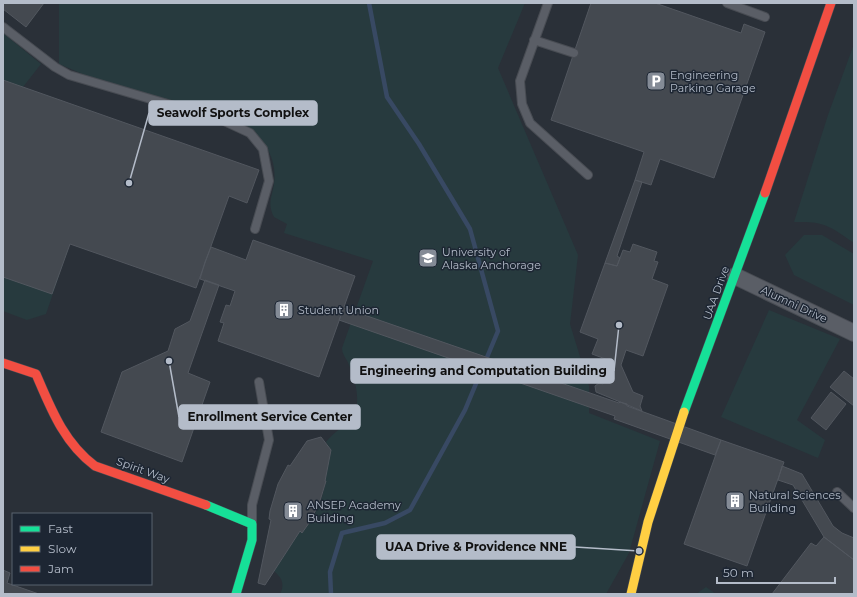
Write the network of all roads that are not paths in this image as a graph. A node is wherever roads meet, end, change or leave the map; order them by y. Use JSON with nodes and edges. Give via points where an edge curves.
{"nodes":[{"id":1,"x":548,"y":3,"type":"edge"},
{"id":2,"x":727,"y":3,"type":"edge"},
{"id":3,"x":830,"y":3,"type":"edge"},
{"id":4,"x":766,"y":17,"type":"dead end"},
{"id":5,"x":3,"y":27,"type":"edge"},
{"id":6,"x":534,"y":40,"type":"junction"},
{"id":7,"x":574,"y":53,"type":"dead end"},
{"id":8,"x":588,"y":175,"type":"dead end"},
{"id":9,"x":255,"y":229,"type":"dead end"},
{"id":10,"x":735,"y":276,"type":"junction"},
{"id":11,"x":854,"y":333,"type":"edge"},
{"id":12,"x":3,"y":363,"type":"edge"},
{"id":13,"x":259,"y":382,"type":"dead end"},
{"id":14,"x":837,"y":492,"type":"dead end"},
{"id":15,"x":854,"y":508,"type":"edge"},
{"id":16,"x":252,"y":524,"type":"junction"},
{"id":17,"x":236,"y":594,"type":"edge"},
{"id":18,"x":631,"y":594,"type":"edge"}],
"edges":[{"from":1,"to":6,"type":"lane"},
{"from":2,"to":4,"type":"lane"},
{"from":3,"to":10,"type":"street","name":"UAA Drive"},
{"from":5,"to":9,"type":"lane","via":[[69,75],[222,120],[250,133],[263,149],[269,181]]},
{"from":6,"to":7,"type":"lane"},
{"from":6,"to":8,"type":"lane","via":[[520,81],[522,104],[530,123]]},
{"from":10,"to":11,"type":"street","name":"Alumni Drive"},
{"from":10,"to":18,"type":"street","name":"UAA Drive","via":[[660,481],[639,551]]},
{"from":12,"to":16,"type":"street","name":"Spirit Way","via":[[36,374],[64,432],[86,460],[95,466]]},
{"from":13,"to":16,"type":"lane","via":[[269,440],[252,505]]},
{"from":14,"to":15,"type":"lane"},
{"from":16,"to":17,"type":"street","via":[[252,540]]}]}
